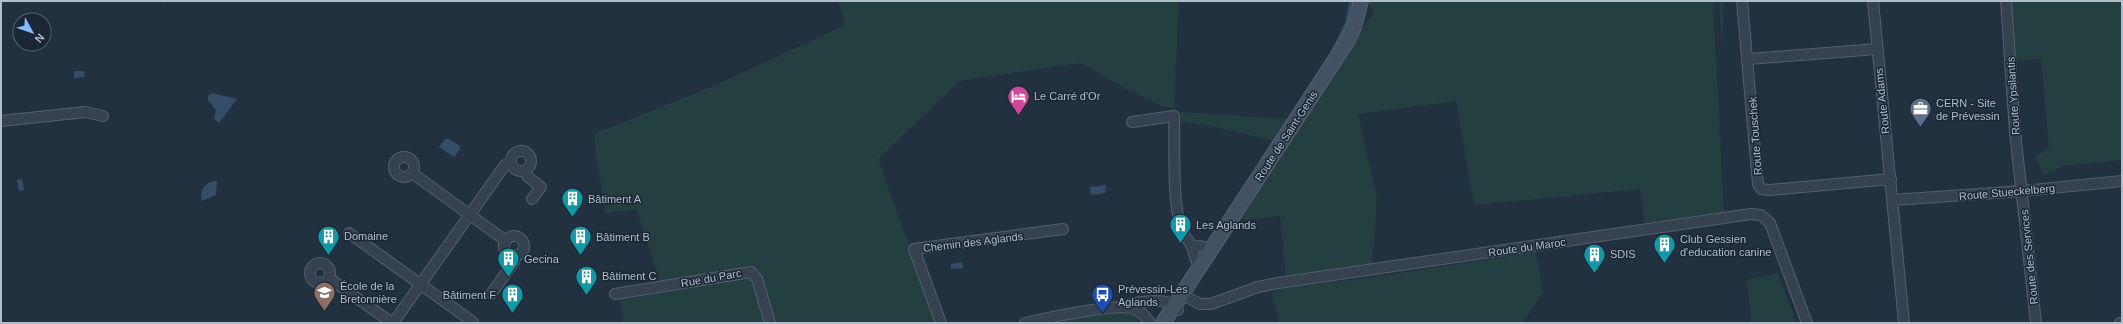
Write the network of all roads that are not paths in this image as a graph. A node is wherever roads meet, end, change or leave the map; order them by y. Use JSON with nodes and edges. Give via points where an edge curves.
{"nodes":[{"id":1,"x":1361,"y":1,"type":"edge"},
{"id":2,"x":1742,"y":1,"type":"edge"},
{"id":3,"x":1873,"y":1,"type":"edge"},
{"id":4,"x":2006,"y":1,"type":"edge"},
{"id":5,"x":1877,"y":48,"type":"junction"},
{"id":6,"x":1749,"y":59,"type":"junction"},
{"id":7,"x":103,"y":116,"type":"dead end"},
{"id":8,"x":1,"y":121,"type":"edge"},
{"id":9,"x":1132,"y":122,"type":"dead end"},
{"id":10,"x":511,"y":162,"type":"junction"},
{"id":11,"x":525,"y":170,"type":"junction"},
{"id":12,"x":412,"y":173,"type":"dead end"},
{"id":13,"x":1891,"y":179,"type":"junction"},
{"id":14,"x":2122,"y":181,"type":"edge"},
{"id":15,"x":2022,"y":191,"type":"junction"},
{"id":16,"x":532,"y":199,"type":"dead end"},
{"id":17,"x":1893,"y":200,"type":"junction"},
{"id":18,"x":470,"y":214,"type":"junction"},
{"id":19,"x":1063,"y":229,"type":"dead end"},
{"id":20,"x":349,"y":233,"type":"dead end"},
{"id":21,"x":506,"y":241,"type":"junction"},
{"id":22,"x":1192,"y":246,"type":"junction"},
{"id":23,"x":1212,"y":249,"type":"junction"},
{"id":24,"x":516,"y":255,"type":"junction"},
{"id":25,"x":1201,"y":266,"type":"junction"},
{"id":26,"x":329,"y":278,"type":"dead end"},
{"id":27,"x":419,"y":284,"type":"junction"},
{"id":28,"x":491,"y":294,"type":"dead end"},
{"id":29,"x":616,"y":294,"type":"dead end"},
{"id":30,"x":1178,"y":306,"type":"edge"},
{"id":31,"x":1120,"y":308,"type":"junction"},
{"id":32,"x":473,"y":322,"type":"dead end"},
{"id":33,"x":392,"y":323,"type":"edge"},
{"id":34,"x":770,"y":323,"type":"edge"},
{"id":35,"x":941,"y":323,"type":"edge"},
{"id":36,"x":1024,"y":323,"type":"edge"},
{"id":37,"x":1150,"y":323,"type":"edge"},
{"id":38,"x":1162,"y":323,"type":"edge"},
{"id":39,"x":1807,"y":323,"type":"edge"},
{"id":40,"x":1904,"y":323,"type":"edge"},
{"id":41,"x":2036,"y":323,"type":"edge"}],
"edges":[{"from":1,"to":23,"type":"main road","name":"Route de Saint-Genis","via":[[1348,40]]},
{"from":2,"to":6,"type":"street","name":"Route Touschek"},
{"from":3,"to":5,"type":"street","name":"Route Adams"},
{"from":4,"to":15,"type":"street","name":"Route Ypsilantis","via":[[2015,132]]},
{"from":5,"to":6,"type":"street"},
{"from":5,"to":13,"type":"street","name":"Route Adams"},
{"from":6,"to":13,"type":"street","name":"Route Touschek","via":[[1758,184],[1761,189]]},
{"from":7,"to":8,"type":"street","via":[[85,112]]},
{"from":9,"to":22,"type":"street","via":[[1174,116],[1179,223],[1183,236]]},
{"from":10,"to":11,"type":"street","via":[[514,169]]},
{"from":10,"to":11,"type":"street","via":[[515,152],[528,153],[532,163]]},
{"from":10,"to":18,"type":"street","via":[[505,165]]},
{"from":11,"to":16,"type":"street","via":[[528,177],[541,187]]},
{"from":12,"to":18,"type":"street"},
{"from":13,"to":17,"type":"street","name":"Route Adams"},
{"from":14,"to":15,"type":"street","name":"Route Stueckelberg"},
{"from":15,"to":17,"type":"street","name":"Route Stueckelberg"},
{"from":15,"to":41,"type":"street","name":"Route des Services"},
{"from":17,"to":40,"type":"street"},
{"from":18,"to":21,"type":"street"},
{"from":18,"to":27,"type":"street"},
{"from":19,"to":35,"type":"street","name":"Chemin des Aglands","via":[[914,249]]},
{"from":20,"to":27,"type":"street"},
{"from":21,"to":24,"type":"street","via":[[507,252]]},
{"from":21,"to":24,"type":"street","via":[[512,236],[522,240],[522,252]]},
{"from":22,"to":23,"type":"street"},
{"from":22,"to":25,"type":"street","via":[[1194,256]]},
{"from":23,"to":25,"type":"main road","name":"Route de Saint-Genis"},
{"from":24,"to":28,"type":"street","via":[[514,262]]},
{"from":25,"to":30,"type":"main road","name":"Route de Saint-Genis"},
{"from":26,"to":33,"type":"street"},
{"from":27,"to":32,"type":"street"},
{"from":27,"to":33,"type":"street"},
{"from":29,"to":34,"type":"street","name":"Rue du Parc","via":[[752,272],[758,279]]},
{"from":30,"to":31,"type":"street","name":"Route du Maroc","via":[[1153,301]]},
{"from":30,"to":38,"type":"main road","name":"Route de Saint-Genis"},
{"from":30,"to":39,"type":"street","name":"Route du Maroc","via":[[1211,304],[1258,287],[1278,283],[1761,215],[1770,223]]},
{"from":31,"to":36,"type":"street"},
{"from":31,"to":37,"type":"street","via":[[1136,310]]}]}
